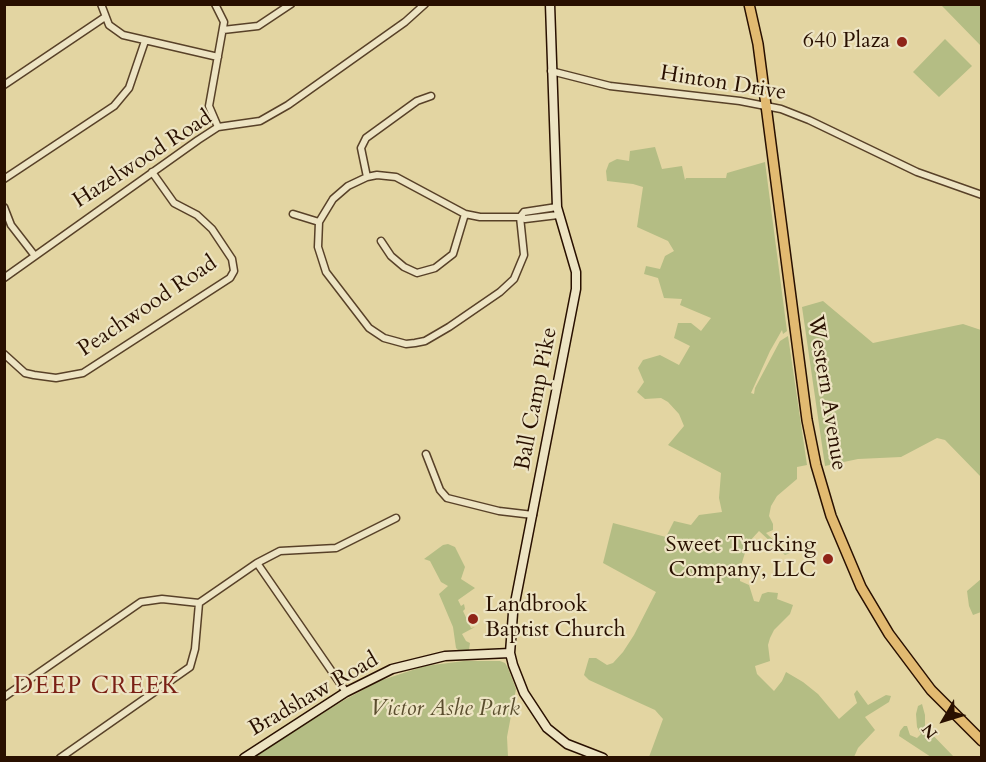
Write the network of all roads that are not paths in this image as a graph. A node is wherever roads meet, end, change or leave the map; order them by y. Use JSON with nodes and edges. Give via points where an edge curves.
{"nodes":[{"id":1,"x":101,"y":4,"type":"edge"},
{"id":2,"x":215,"y":4,"type":"edge"},
{"id":3,"x":291,"y":4,"type":"edge"},
{"id":4,"x":425,"y":4,"type":"edge"},
{"id":5,"x":550,"y":4,"type":"edge"},
{"id":6,"x":749,"y":4,"type":"edge"},
{"id":7,"x":105,"y":17,"type":"junction"},
{"id":8,"x":223,"y":30,"type":"junction"},
{"id":9,"x":145,"y":41,"type":"junction"},
{"id":10,"x":218,"y":57,"type":"junction"},
{"id":11,"x":551,"y":71,"type":"junction"},
{"id":12,"x":4,"y":85,"type":"edge"},
{"id":13,"x":431,"y":96,"type":"dead end"},
{"id":14,"x":766,"y":106,"type":"junction"},
{"id":15,"x":218,"y":127,"type":"junction"},
{"id":16,"x":152,"y":172,"type":"junction"},
{"id":17,"x":367,"y":177,"type":"junction"},
{"id":18,"x":4,"y":178,"type":"edge"},
{"id":19,"x":981,"y":195,"type":"edge"},
{"id":20,"x":4,"y":207,"type":"edge"},
{"id":21,"x":557,"y":211,"type":"junction"},
{"id":22,"x":293,"y":214,"type":"dead end"},
{"id":23,"x":465,"y":214,"type":"junction"},
{"id":24,"x":520,"y":217,"type":"junction"},
{"id":25,"x":319,"y":222,"type":"junction"},
{"id":26,"x":381,"y":241,"type":"dead end"},
{"id":27,"x":35,"y":256,"type":"junction"},
{"id":28,"x":4,"y":278,"type":"edge"},
{"id":29,"x":4,"y":354,"type":"edge"},
{"id":30,"x":426,"y":454,"type":"dead end"},
{"id":31,"x":533,"y":515,"type":"junction"},
{"id":32,"x":396,"y":518,"type":"dead end"},
{"id":33,"x":257,"y":563,"type":"junction"},
{"id":34,"x":199,"y":603,"type":"junction"},
{"id":35,"x":510,"y":653,"type":"junction"},
{"id":36,"x":346,"y":692,"type":"junction"},
{"id":37,"x":4,"y":697,"type":"edge"},
{"id":38,"x":981,"y":741,"type":"edge"},
{"id":39,"x":60,"y":758,"type":"edge"},
{"id":40,"x":244,"y":758,"type":"edge"},
{"id":41,"x":603,"y":758,"type":"edge"}],
"edges":[{"from":1,"to":7,"type":"street"},
{"from":2,"to":8,"type":"street","via":[[224,22]]},
{"from":3,"to":8,"type":"street","via":[[258,26]]},
{"from":4,"to":15,"type":"street","name":"Hazelwood Road","via":[[288,105],[260,121]]},
{"from":5,"to":11,"type":"street","name":"Ball Camp Pike"},
{"from":6,"to":14,"type":"main road","name":"Western Avenue","via":[[756,27]]},
{"from":7,"to":9,"type":"street","via":[[123,35]]},
{"from":7,"to":12,"type":"street"},
{"from":8,"to":10,"type":"street"},
{"from":9,"to":10,"type":"street"},
{"from":9,"to":18,"type":"street","via":[[129,88],[114,106]]},
{"from":10,"to":15,"type":"street","via":[[209,106]]},
{"from":11,"to":14,"type":"street","name":"Hinton Drive","via":[[610,86]]},
{"from":11,"to":21,"type":"street","name":"Ball Camp Pike"},
{"from":13,"to":17,"type":"street","via":[[417,101],[366,138],[361,148]]},
{"from":14,"to":19,"type":"street","name":"Hinton Drive","via":[[809,120],[916,172]]},
{"from":14,"to":38,"type":"main road","name":"Western Avenue","via":[[807,420],[831,516],[861,587],[889,634],[931,690]]},
{"from":15,"to":16,"type":"street","name":"Hazelwood Road"},
{"from":16,"to":27,"type":"street","name":"Hazelwood Road"},
{"from":16,"to":29,"type":"street","name":"Peachwood Road","via":[[174,202],[206,222],[232,259],[234,271],[224,282],[83,374],[45,378],[25,373]]},
{"from":17,"to":23,"type":"street","via":[[396,177]]},
{"from":17,"to":25,"type":"street","via":[[340,192]]},
{"from":20,"to":27,"type":"street","via":[[11,225]]},
{"from":21,"to":24,"type":"street","via":[[524,212]]},
{"from":21,"to":31,"type":"street","name":"Ball Camp Pike","via":[[576,272],[576,289]]},
{"from":22,"to":25,"type":"street"},
{"from":23,"to":24,"type":"street","via":[[480,218]]},
{"from":23,"to":26,"type":"street","via":[[453,254],[435,268],[417,273],[404,267]]},
{"from":24,"to":25,"type":"street","via":[[524,255],[514,279],[435,336],[406,344],[384,338],[369,328],[326,272],[318,247]]},
{"from":27,"to":28,"type":"street","name":"Hazelwood Road"},
{"from":30,"to":31,"type":"street","via":[[447,498]]},
{"from":31,"to":35,"type":"street","name":"Ball Camp Pike","via":[[513,613]]},
{"from":32,"to":33,"type":"street","via":[[336,548],[280,551]]},
{"from":33,"to":34,"type":"street"},
{"from":33,"to":36,"type":"street"},
{"from":34,"to":37,"type":"street","via":[[162,599],[141,602]]},
{"from":34,"to":39,"type":"street","via":[[190,667]]},
{"from":35,"to":36,"type":"street","name":"Bradshaw Road","via":[[419,661],[377,675]]},
{"from":35,"to":41,"type":"street","name":"Ball Camp Pike","via":[[524,693],[547,728],[567,744]]},
{"from":36,"to":40,"type":"street","name":"Bradshaw Road"}]}
